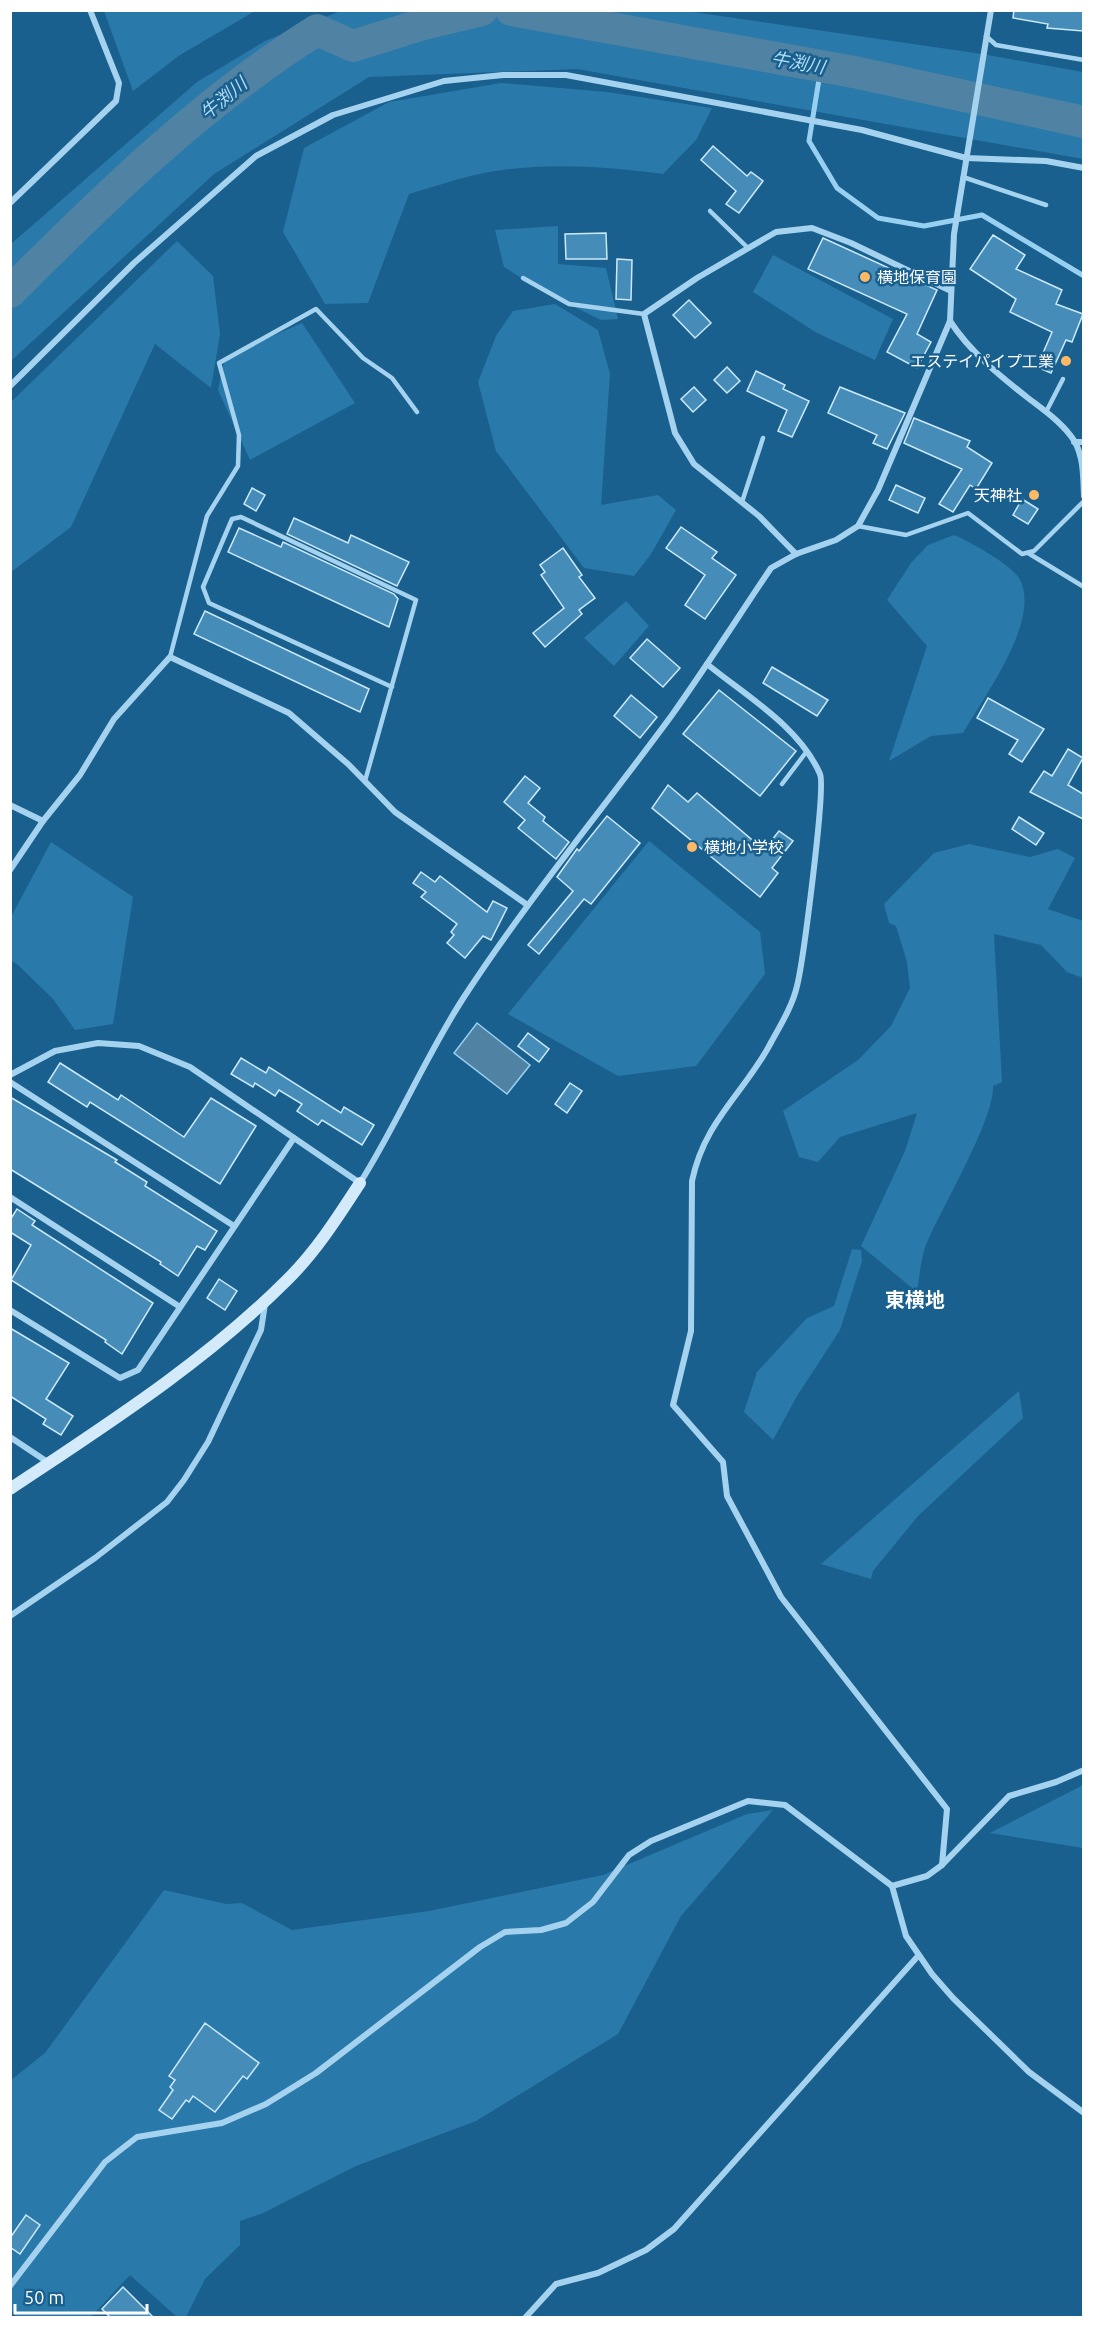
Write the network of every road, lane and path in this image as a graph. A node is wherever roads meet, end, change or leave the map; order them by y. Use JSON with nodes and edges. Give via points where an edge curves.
{"nodes":[{"id":1,"x":90,"y":10,"type":"edge"},
{"id":2,"x":991,"y":10,"type":"edge"},
{"id":3,"x":986,"y":36,"type":"junction"},
{"id":4,"x":1083,"y":60,"type":"edge"},
{"id":5,"x":966,"y":158,"type":"junction"},
{"id":6,"x":1083,"y":168,"type":"edge"},
{"id":7,"x":963,"y":177,"type":"junction"},
{"id":8,"x":10,"y":203,"type":"edge"},
{"id":9,"x":1046,"y":205,"type":"dead end"},
{"id":10,"x":710,"y":211,"type":"dead end"},
{"id":11,"x":748,"y":248,"type":"junction"},
{"id":12,"x":523,"y":278,"type":"dead end"},
{"id":13,"x":951,"y":291,"type":"junction"},
{"id":14,"x":644,"y":314,"type":"junction"},
{"id":15,"x":950,"y":321,"type":"junction"},
{"id":16,"x":1063,"y":379,"type":"dead end"},
{"id":17,"x":10,"y":386,"type":"edge"},
{"id":18,"x":417,"y":412,"type":"dead end"},
{"id":19,"x":1046,"y":412,"type":"junction"},
{"id":20,"x":763,"y":438,"type":"dead end"},
{"id":21,"x":1074,"y":442,"type":"junction"},
{"id":22,"x":1083,"y":442,"type":"edge"},
{"id":23,"x":1083,"y":496,"type":"edge"},
{"id":24,"x":1083,"y":501,"type":"edge"},
{"id":25,"x":742,"y":502,"type":"junction"},
{"id":26,"x":858,"y":525,"type":"junction"},
{"id":27,"x":1028,"y":553,"type":"junction"},
{"id":28,"x":796,"y":554,"type":"junction"},
{"id":29,"x":1083,"y":586,"type":"edge"},
{"id":30,"x":170,"y":657,"type":"junction"},
{"id":31,"x":706,"y":664,"type":"junction"},
{"id":32,"x":392,"y":687,"type":"junction"},
{"id":33,"x":807,"y":751,"type":"junction"},
{"id":34,"x":365,"y":781,"type":"junction"},
{"id":35,"x":782,"y":784,"type":"dead end"},
{"id":36,"x":10,"y":805,"type":"edge"},
{"id":37,"x":43,"y":821,"type":"junction"},
{"id":38,"x":10,"y":870,"type":"edge"},
{"id":39,"x":526,"y":904,"type":"junction"},
{"id":40,"x":10,"y":1075,"type":"edge"},
{"id":41,"x":10,"y":1082,"type":"edge"},
{"id":42,"x":294,"y":1138,"type":"junction"},
{"id":43,"x":360,"y":1183,"type":"junction"},
{"id":44,"x":10,"y":1197,"type":"edge"},
{"id":45,"x":234,"y":1226,"type":"junction"},
{"id":46,"x":266,"y":1299,"type":"junction"},
{"id":47,"x":180,"y":1306,"type":"junction"},
{"id":48,"x":10,"y":1310,"type":"edge"},
{"id":49,"x":10,"y":1437,"type":"edge"},
{"id":50,"x":49,"y":1463,"type":"junction"},
{"id":51,"x":10,"y":1489,"type":"edge"},
{"id":52,"x":10,"y":1616,"type":"edge"},
{"id":53,"x":1083,"y":1770,"type":"edge"},
{"id":54,"x":942,"y":1865,"type":"junction"},
{"id":55,"x":892,"y":1886,"type":"junction"},
{"id":56,"x":918,"y":1956,"type":"junction"},
{"id":57,"x":1083,"y":2113,"type":"edge"},
{"id":58,"x":10,"y":2286,"type":"edge"},
{"id":59,"x":525,"y":2318,"type":"edge"}],
"edges":[{"from":1,"to":8,"type":"street","via":[[119,83],[116,100]]},
{"from":2,"to":3,"type":"street"},
{"from":3,"to":4,"type":"lane","via":[[996,45]]},
{"from":3,"to":5,"type":"street"},
{"from":5,"to":6,"type":"street","via":[[1046,161]]},
{"from":5,"to":7,"type":"street"},
{"from":5,"to":17,"type":"street","via":[[851,128],[566,75],[503,75],[444,81],[333,115],[256,156],[134,263]]},
{"from":7,"to":9,"type":"lane"},
{"from":7,"to":13,"type":"street"},
{"from":10,"to":11,"type":"lane"},
{"from":11,"to":13,"type":"street","via":[[776,232],[812,228]]},
{"from":11,"to":14,"type":"street"},
{"from":12,"to":14,"type":"lane","via":[[569,304]]},
{"from":13,"to":15,"type":"street"},
{"from":14,"to":25,"type":"street","via":[[675,433],[694,465]]},
{"from":15,"to":19,"type":"street","via":[[999,375]]},
{"from":15,"to":26,"type":"street","via":[[878,490]]},
{"from":16,"to":19,"type":"lane"},
{"from":18,"to":30,"type":"lane","via":[[393,378],[363,358],[316,309],[219,363],[239,435],[238,466],[207,516]]},
{"from":19,"to":21,"type":"street"},
{"from":20,"to":25,"type":"lane"},
{"from":21,"to":22,"type":"street"},
{"from":21,"to":23,"type":"street","via":[[1082,461]]},
{"from":24,"to":27,"type":"lane"},
{"from":25,"to":28,"type":"street"},
{"from":26,"to":27,"type":"lane","via":[[906,535],[968,513],[1022,554]]},
{"from":26,"to":28,"type":"street","via":[[836,540]]},
{"from":27,"to":29,"type":"lane"},
{"from":28,"to":31,"type":"street","via":[[771,568]]},
{"from":30,"to":34,"type":"street","via":[[289,713]]},
{"from":30,"to":37,"type":"street","via":[[114,719],[80,776]]},
{"from":31,"to":33,"type":"street","via":[[799,739]]},
{"from":31,"to":39,"type":"street"},
{"from":32,"to":32,"type":"lane","via":[[416,600],[241,517],[232,519],[203,587],[209,603]]},
{"from":32,"to":34,"type":"lane"},
{"from":33,"to":35,"type":"lane"},
{"from":33,"to":54,"type":"street","via":[[821,777],[808,921],[797,988],[766,1052],[708,1132],[696,1160],[692,1181],[691,1331],[673,1405],[723,1462],[727,1496],[782,1597],[947,1809]]},
{"from":34,"to":39,"type":"street","via":[[395,812]]},
{"from":36,"to":37,"type":"street"},
{"from":37,"to":38,"type":"street"},
{"from":39,"to":43,"type":"street","via":[[432,1049]]},
{"from":40,"to":42,"type":"street","via":[[55,1051],[98,1043],[139,1046],[190,1067]]},
{"from":41,"to":45,"type":"street"},
{"from":42,"to":43,"type":"street"},
{"from":42,"to":45,"type":"street"},
{"from":43,"to":46,"type":"street","via":[[335,1222],[287,1281]]},
{"from":44,"to":47,"type":"street"},
{"from":45,"to":47,"type":"street"},
{"from":46,"to":50,"type":"street","via":[[207,1353]]},
{"from":46,"to":52,"type":"street","via":[[261,1330],[208,1442],[166,1502],[95,1558]]},
{"from":47,"to":48,"type":"street","via":[[138,1370],[120,1378]]},
{"from":49,"to":50,"type":"street"},
{"from":50,"to":51,"type":"street"},
{"from":53,"to":54,"type":"street","via":[[1009,1796]]},
{"from":54,"to":55,"type":"street","via":[[927,1876]]},
{"from":55,"to":56,"type":"street","via":[[906,1935]]},
{"from":55,"to":58,"type":"street","via":[[785,1805],[748,1801],[651,1841],[629,1855],[593,1902],[566,1923],[541,1930],[505,1932],[316,2073],[266,2104],[222,2123],[137,2137],[105,2162]]},
{"from":56,"to":57,"type":"street","via":[[989,2034],[1029,2072]]},
{"from":56,"to":59,"type":"street","via":[[674,2229],[646,2250],[598,2273],[556,2284]]}]}
